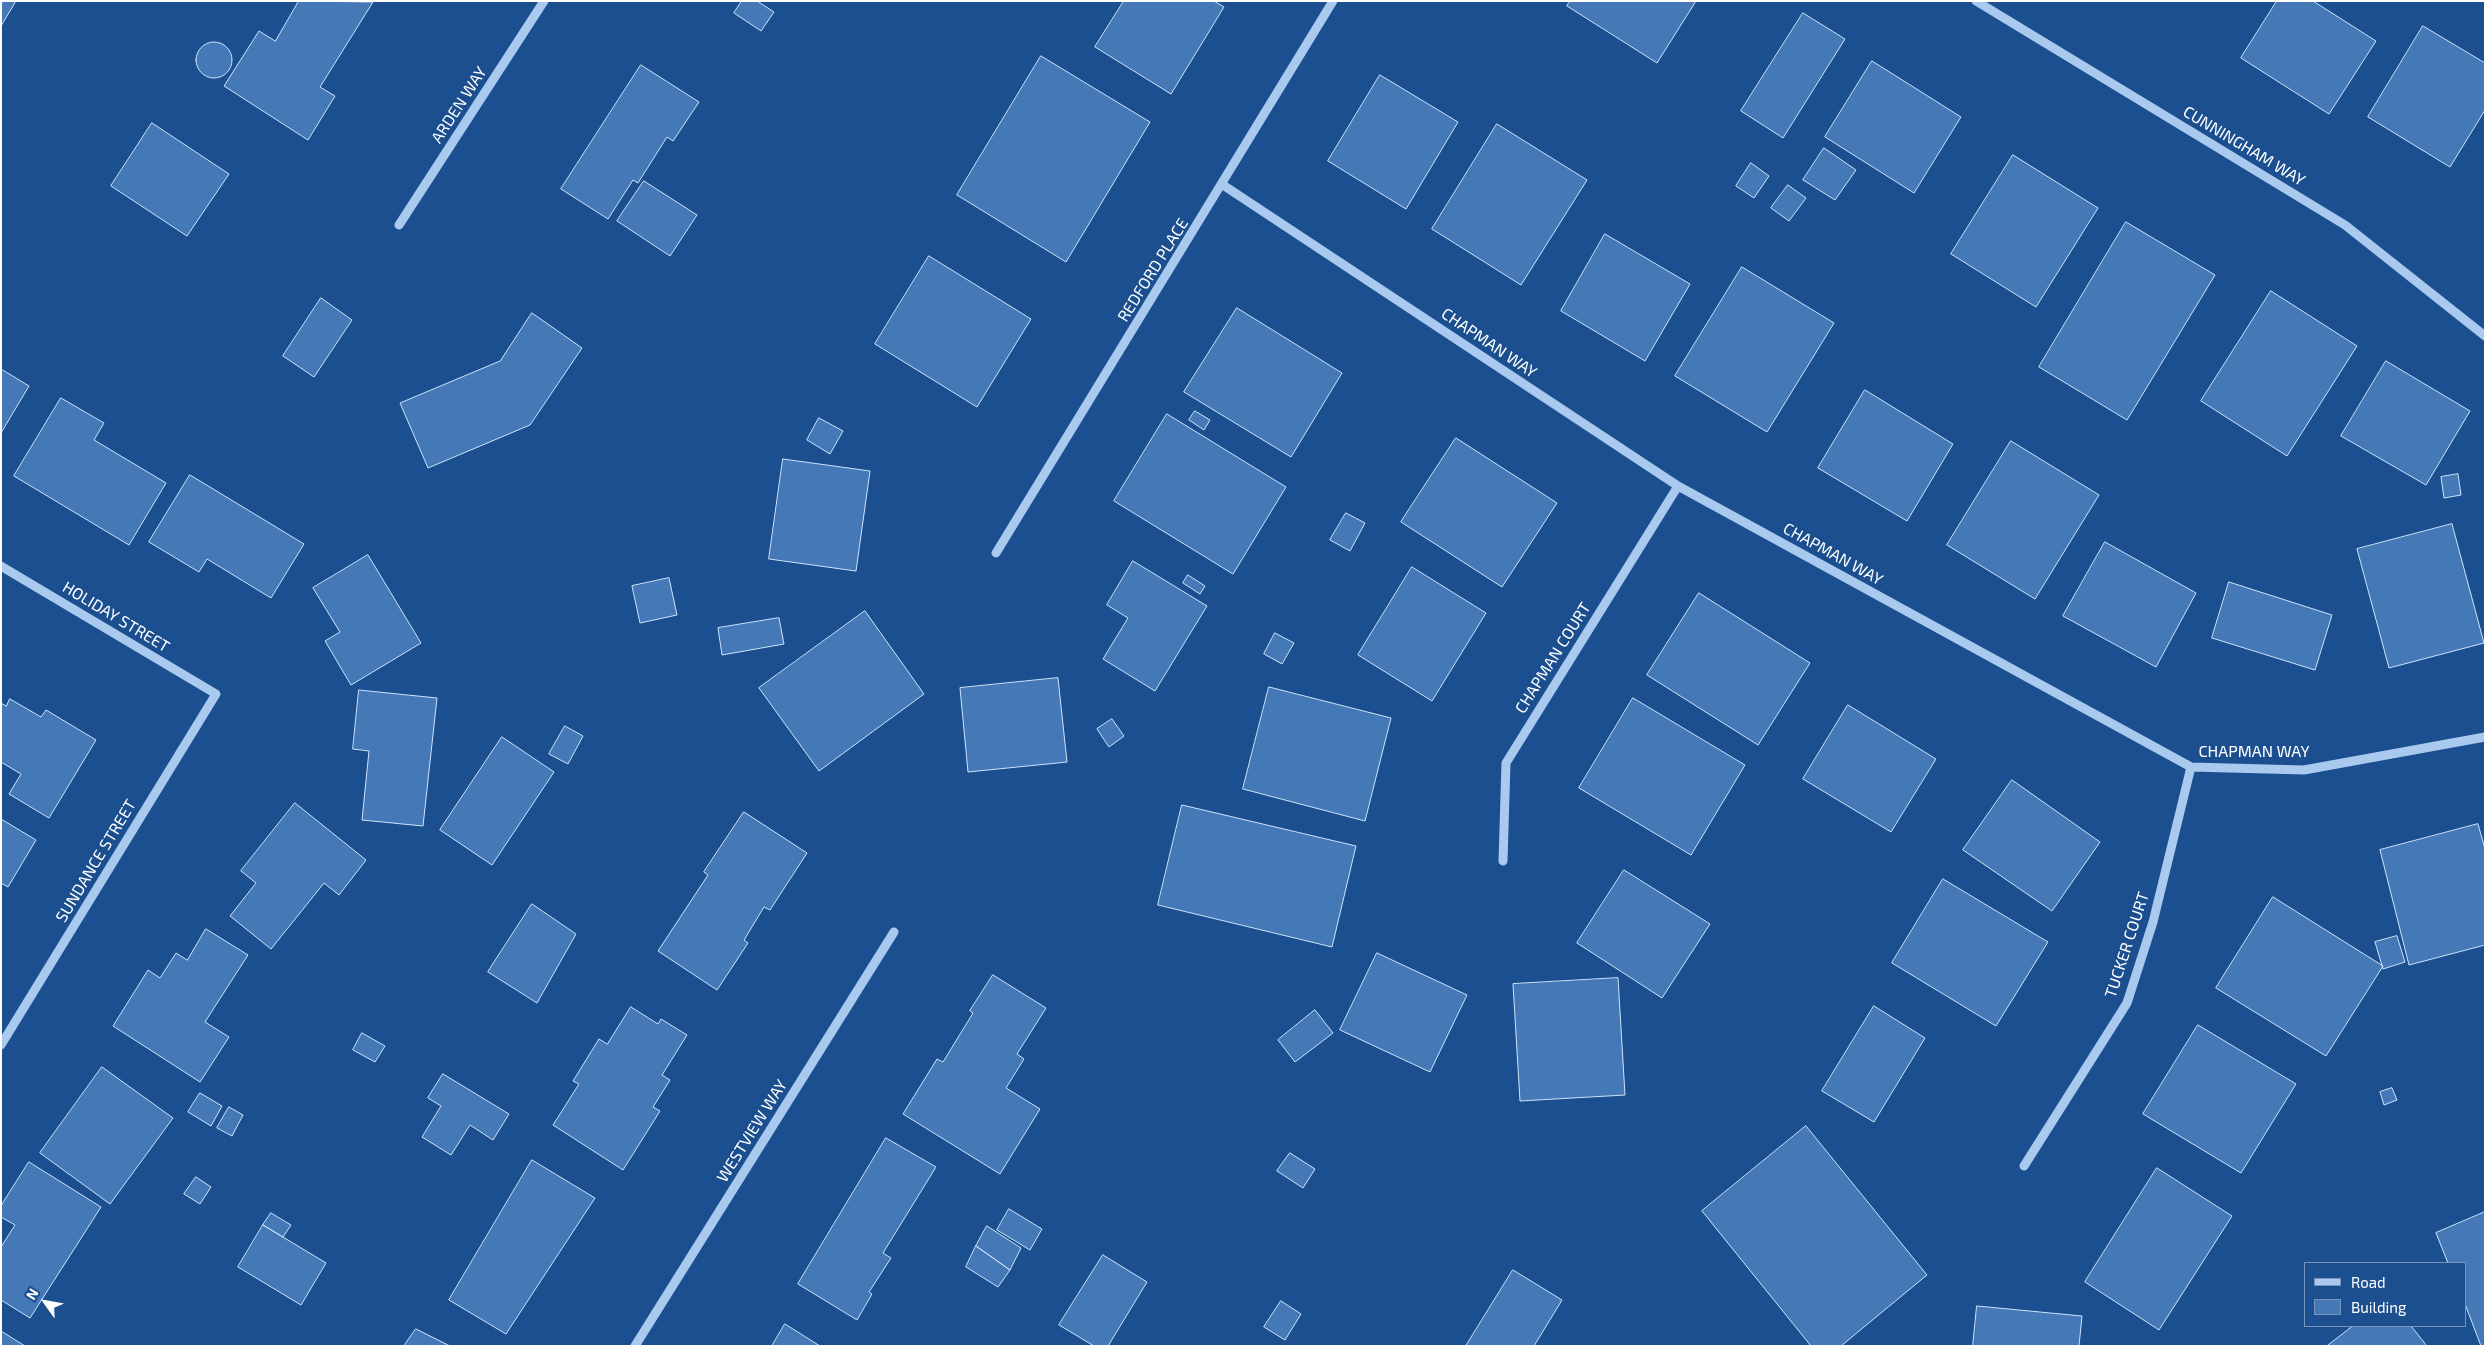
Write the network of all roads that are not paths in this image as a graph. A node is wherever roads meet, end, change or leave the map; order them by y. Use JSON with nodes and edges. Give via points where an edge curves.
{"nodes":[{"id":1,"x":544,"y":1,"type":"edge"},
{"id":2,"x":1333,"y":1,"type":"edge"},
{"id":3,"x":1976,"y":1,"type":"edge"},
{"id":4,"x":1223,"y":185,"type":"junction"},
{"id":5,"x":399,"y":225,"type":"dead end"},
{"id":6,"x":2485,"y":336,"type":"edge"},
{"id":7,"x":1678,"y":486,"type":"junction"},
{"id":8,"x":996,"y":553,"type":"dead end"},
{"id":9,"x":1,"y":566,"type":"edge"},
{"id":10,"x":216,"y":694,"type":"joint"},
{"id":11,"x":2485,"y":737,"type":"edge"},
{"id":12,"x":2190,"y":767,"type":"junction"},
{"id":13,"x":1503,"y":861,"type":"dead end"},
{"id":14,"x":894,"y":932,"type":"dead end"},
{"id":15,"x":1,"y":1045,"type":"edge"},
{"id":16,"x":2024,"y":1166,"type":"dead end"},
{"id":17,"x":635,"y":1346,"type":"edge"}],
"edges":[{"from":1,"to":5,"type":"street","name":"ARDEN WAY"},
{"from":2,"to":4,"type":"street","name":"REDFORD PLACE"},
{"from":3,"to":6,"type":"street","name":"CUNNINGHAM WAY","via":[[2345,225]]},
{"from":4,"to":7,"type":"street","name":"CHAPMAN WAY"},
{"from":4,"to":8,"type":"street","name":"REDFORD PLACE"},
{"from":7,"to":12,"type":"street","name":"CHAPMAN WAY"},
{"from":7,"to":13,"type":"street","name":"CHAPMAN COURT","via":[[1506,763]]},
{"from":9,"to":10,"type":"street","name":"HOLIDAY STREET"},
{"from":10,"to":15,"type":"street","name":"SUNDANCE STREET"},
{"from":11,"to":12,"type":"street","name":"CHAPMAN WAY","via":[[2304,770]]},
{"from":12,"to":16,"type":"street","name":"TUCKER COURT","via":[[2153,922],[2126,1003]]},
{"from":14,"to":17,"type":"street","name":"WESTVIEW WAY"}]}
